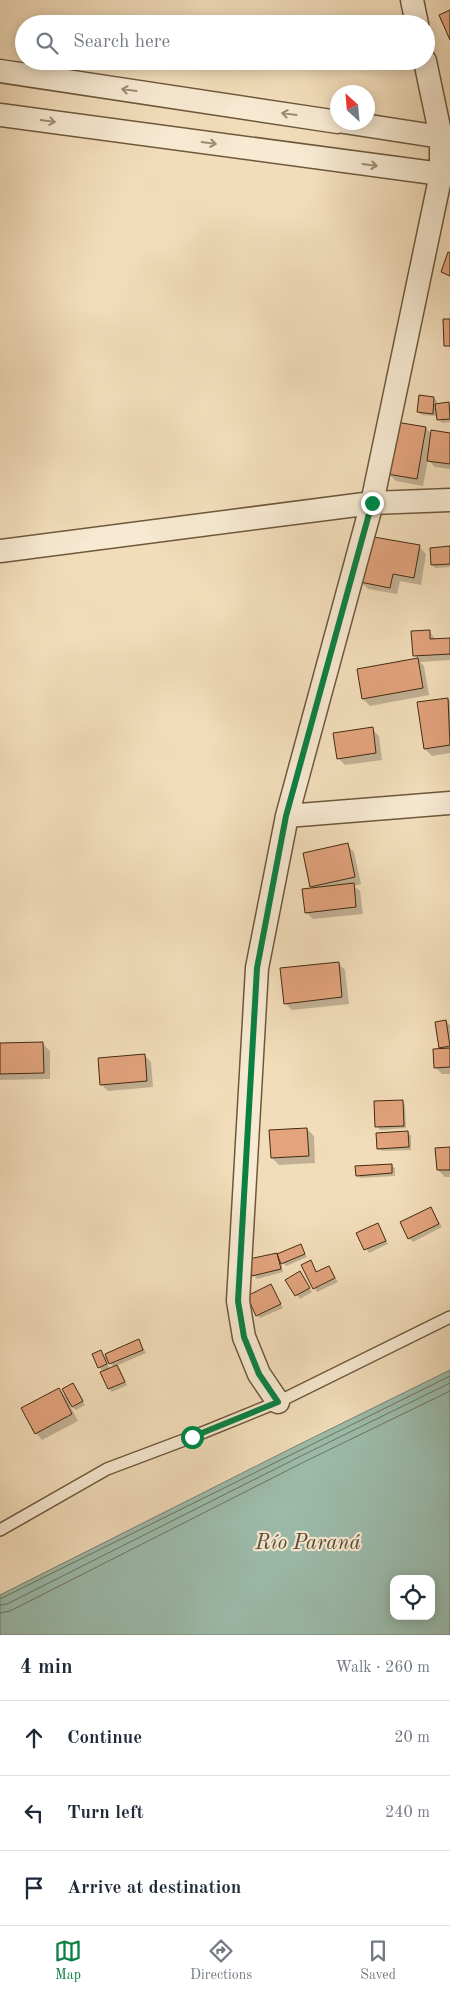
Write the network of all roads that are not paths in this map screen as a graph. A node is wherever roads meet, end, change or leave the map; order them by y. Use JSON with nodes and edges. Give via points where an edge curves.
{"nodes":[{"id":1,"x":412,"y":0,"type":"edge"},
{"id":2,"x":415,"y":15,"type":"edge"},
{"id":3,"x":427,"y":70,"type":"edge"},
{"id":4,"x":0,"y":71,"type":"edge"},
{"id":5,"x":0,"y":115,"type":"edge"},
{"id":6,"x":330,"y":121,"type":"edge"},
{"id":7,"x":375,"y":127,"type":"edge"},
{"id":8,"x":446,"y":137,"type":"edge"},
{"id":9,"x":446,"y":174,"type":"edge"},
{"id":10,"x":450,"y":500,"type":"edge"},
{"id":11,"x":372,"y":503,"type":"junction"},
{"id":12,"x":0,"y":551,"type":"edge"},
{"id":13,"x":450,"y":803,"type":"edge"},
{"id":14,"x":286,"y":816,"type":"junction"},
{"id":15,"x":450,"y":1317,"type":"edge"},
{"id":16,"x":278,"y":1402,"type":"junction"},
{"id":17,"x":0,"y":1530,"type":"edge"}],
"edges":[{"from":1,"to":2,"type":"street"},
{"from":3,"to":8,"type":"street"},
{"from":6,"to":4,"type":"street","one_way":true},
{"from":5,"to":9,"type":"street","one_way":true},
{"from":7,"to":8,"type":"street"},
{"from":8,"to":9,"type":"street"},
{"from":9,"to":11,"type":"street"},
{"from":10,"to":11,"type":"street"},
{"from":11,"to":12,"type":"street"},
{"from":11,"to":14,"type":"street"},
{"from":13,"to":14,"type":"street"},
{"from":14,"to":16,"type":"street","via":[[257,968],[238,1301],[244,1337],[259,1374]]},
{"from":15,"to":16,"type":"lane"},
{"from":16,"to":17,"type":"lane","via":[[107,1469]]}]}
